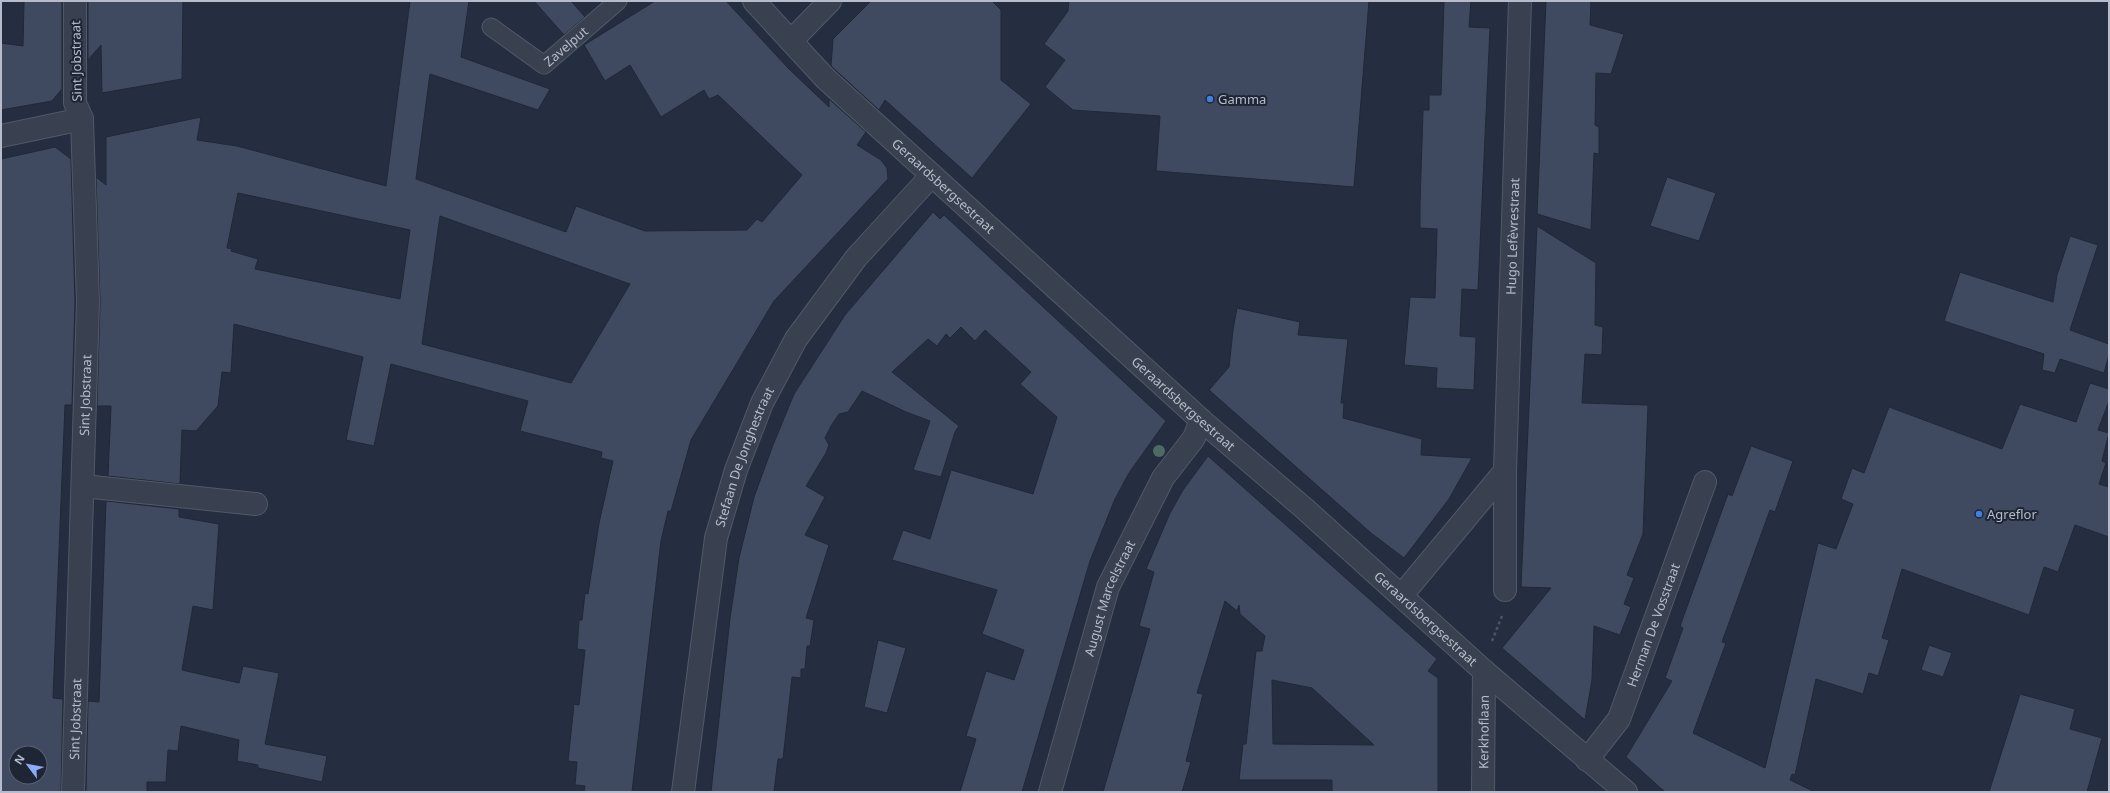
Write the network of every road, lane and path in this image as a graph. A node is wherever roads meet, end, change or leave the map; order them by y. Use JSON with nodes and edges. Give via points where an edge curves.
{"nodes":[{"id":1,"x":75,"y":1,"type":"edge"},
{"id":2,"x":618,"y":1,"type":"edge"},
{"id":3,"x":754,"y":1,"type":"edge"},
{"id":4,"x":830,"y":1,"type":"edge"},
{"id":5,"x":1520,"y":1,"type":"edge"},
{"id":6,"x":490,"y":27,"type":"dead end"},
{"id":7,"x":792,"y":41,"type":"junction"},
{"id":8,"x":82,"y":119,"type":"junction"},
{"id":9,"x":1,"y":136,"type":"edge"},
{"id":10,"x":932,"y":175,"type":"junction"},
{"id":11,"x":1201,"y":420,"type":"junction"},
{"id":12,"x":1505,"y":471,"type":"junction"},
{"id":13,"x":1705,"y":482,"type":"dead end"},
{"id":14,"x":83,"y":486,"type":"junction"},
{"id":15,"x":256,"y":504,"type":"dead end"},
{"id":16,"x":1505,"y":590,"type":"joint"},
{"id":17,"x":1402,"y":595,"type":"junction"},
{"id":18,"x":1484,"y":671,"type":"junction"},
{"id":19,"x":1587,"y":760,"type":"junction"},
{"id":20,"x":73,"y":792,"type":"edge"},
{"id":21,"x":683,"y":792,"type":"edge"},
{"id":22,"x":1050,"y":792,"type":"edge"},
{"id":23,"x":1483,"y":792,"type":"edge"},
{"id":24,"x":1626,"y":792,"type":"edge"}],
"edges":[{"from":1,"to":8,"type":"street","name":"Sint Jobstraat","via":[[75,103]]},
{"from":2,"to":6,"type":"lane","name":"Zavelput","via":[[544,65]]},
{"from":3,"to":7,"type":"street","name":"Geraardsbergsestraat"},
{"from":4,"to":7,"type":"street"},
{"from":5,"to":12,"type":"street","name":"Hugo Lefèvrestraat"},
{"from":7,"to":10,"type":"street","name":"Geraardsbergsestraat","via":[[825,78]]},
{"from":8,"to":9,"type":"street"},
{"from":8,"to":14,"type":"street","name":"Sint Jobstraat","via":[[88,302]]},
{"from":10,"to":11,"type":"street","name":"Geraardsbergsestraat"},
{"from":10,"to":21,"type":"street","name":"Stefaan De Jonghestraat","via":[[856,258],[796,339],[762,403],[736,470],[716,538]]},
{"from":11,"to":17,"type":"street","name":"Geraardsbergsestraat"},
{"from":11,"to":22,"type":"street","name":"August Marcelstraat","via":[[1194,438],[1163,478],[1108,587]]},
{"from":12,"to":16,"type":"street","name":"Hugo Lefèvrestraat"},
{"from":12,"to":17,"type":"street"},
{"from":13,"to":19,"type":"street","name":"Herman De Vosstraat","via":[[1619,719]]},
{"from":14,"to":15,"type":"street"},
{"from":14,"to":20,"type":"street","name":"Sint Jobstraat"},
{"from":16,"to":18,"type":"path","via":[[1505,608],[1490,645]]},
{"from":17,"to":18,"type":"street","name":"Geraardsbergsestraat"},
{"from":18,"to":19,"type":"street","name":"Geraardsbergsestraat"},
{"from":18,"to":23,"type":"street","name":"Kerkhoflaan"},
{"from":19,"to":24,"type":"street","name":"Geraardsbergsestraat"}]}
